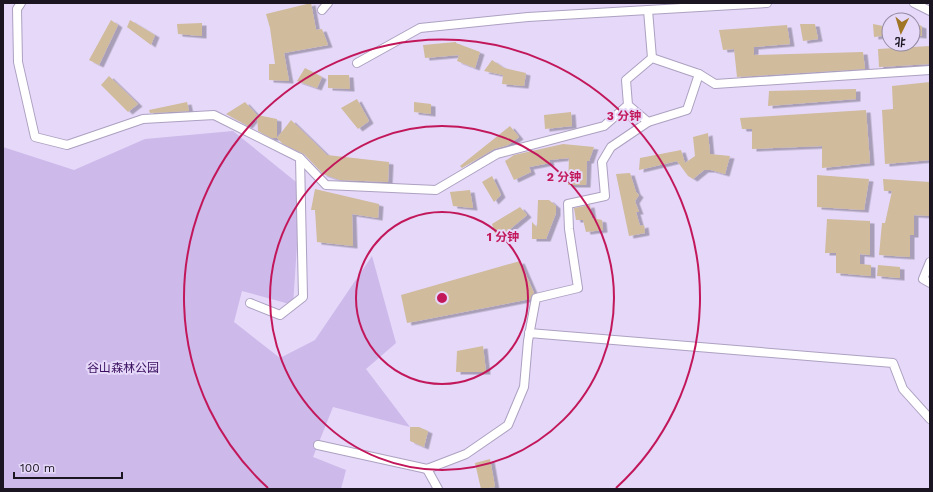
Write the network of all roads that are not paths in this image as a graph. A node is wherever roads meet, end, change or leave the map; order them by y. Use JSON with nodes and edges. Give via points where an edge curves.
{"nodes":[{"id":1,"x":21,"y":3,"type":"edge"},
{"id":2,"x":328,"y":3,"type":"edge"},
{"id":3,"x":767,"y":3,"type":"edge"},
{"id":4,"x":914,"y":3,"type":"edge"},
{"id":5,"x":322,"y":10,"type":"dead end"},
{"id":6,"x":648,"y":10,"type":"junction"},
{"id":7,"x":930,"y":10,"type":"edge"},
{"id":8,"x":652,"y":58,"type":"junction"},
{"id":9,"x":357,"y":63,"type":"dead end"},
{"id":10,"x":930,"y":70,"type":"edge"},
{"id":11,"x":698,"y":74,"type":"junction"},
{"id":12,"x":628,"y":105,"type":"junction"},
{"id":13,"x":648,"y":122,"type":"junction"},
{"id":14,"x":300,"y":158,"type":"junction"},
{"id":15,"x":930,"y":262,"type":"edge"},
{"id":16,"x":930,"y":283,"type":"edge"},
{"id":17,"x":250,"y":303,"type":"dead end"},
{"id":18,"x":529,"y":333,"type":"junction"},
{"id":19,"x":930,"y":419,"type":"edge"},
{"id":20,"x":318,"y":445,"type":"dead end"},
{"id":21,"x":427,"y":470,"type":"junction"},
{"id":22,"x":438,"y":489,"type":"edge"}],
"edges":[{"from":1,"to":14,"type":"street","via":[[17,9],[18,62],[35,137],[67,145],[143,119],[214,115]]},
{"from":2,"to":5,"type":"street"},
{"from":3,"to":6,"type":"street"},
{"from":4,"to":7,"type":"street"},
{"from":6,"to":8,"type":"street"},
{"from":6,"to":9,"type":"street","via":[[420,28]]},
{"from":8,"to":11,"type":"street"},
{"from":8,"to":12,"type":"street","via":[[626,80]]},
{"from":10,"to":11,"type":"street","via":[[715,84]]},
{"from":11,"to":13,"type":"street","via":[[687,110]]},
{"from":12,"to":13,"type":"street"},
{"from":12,"to":14,"type":"street","via":[[604,126],[497,154],[436,190],[326,185]]},
{"from":13,"to":18,"type":"street","via":[[611,147],[602,162],[605,196],[568,204],[578,288],[536,298]]},
{"from":14,"to":17,"type":"street","via":[[303,297],[280,315]]},
{"from":15,"to":16,"type":"street","via":[[923,279]]},
{"from":18,"to":19,"type":"street","via":[[893,363],[903,389]]},
{"from":18,"to":21,"type":"street","via":[[524,387],[508,425],[466,454]]},
{"from":20,"to":21,"type":"street"},
{"from":21,"to":22,"type":"street"}]}
